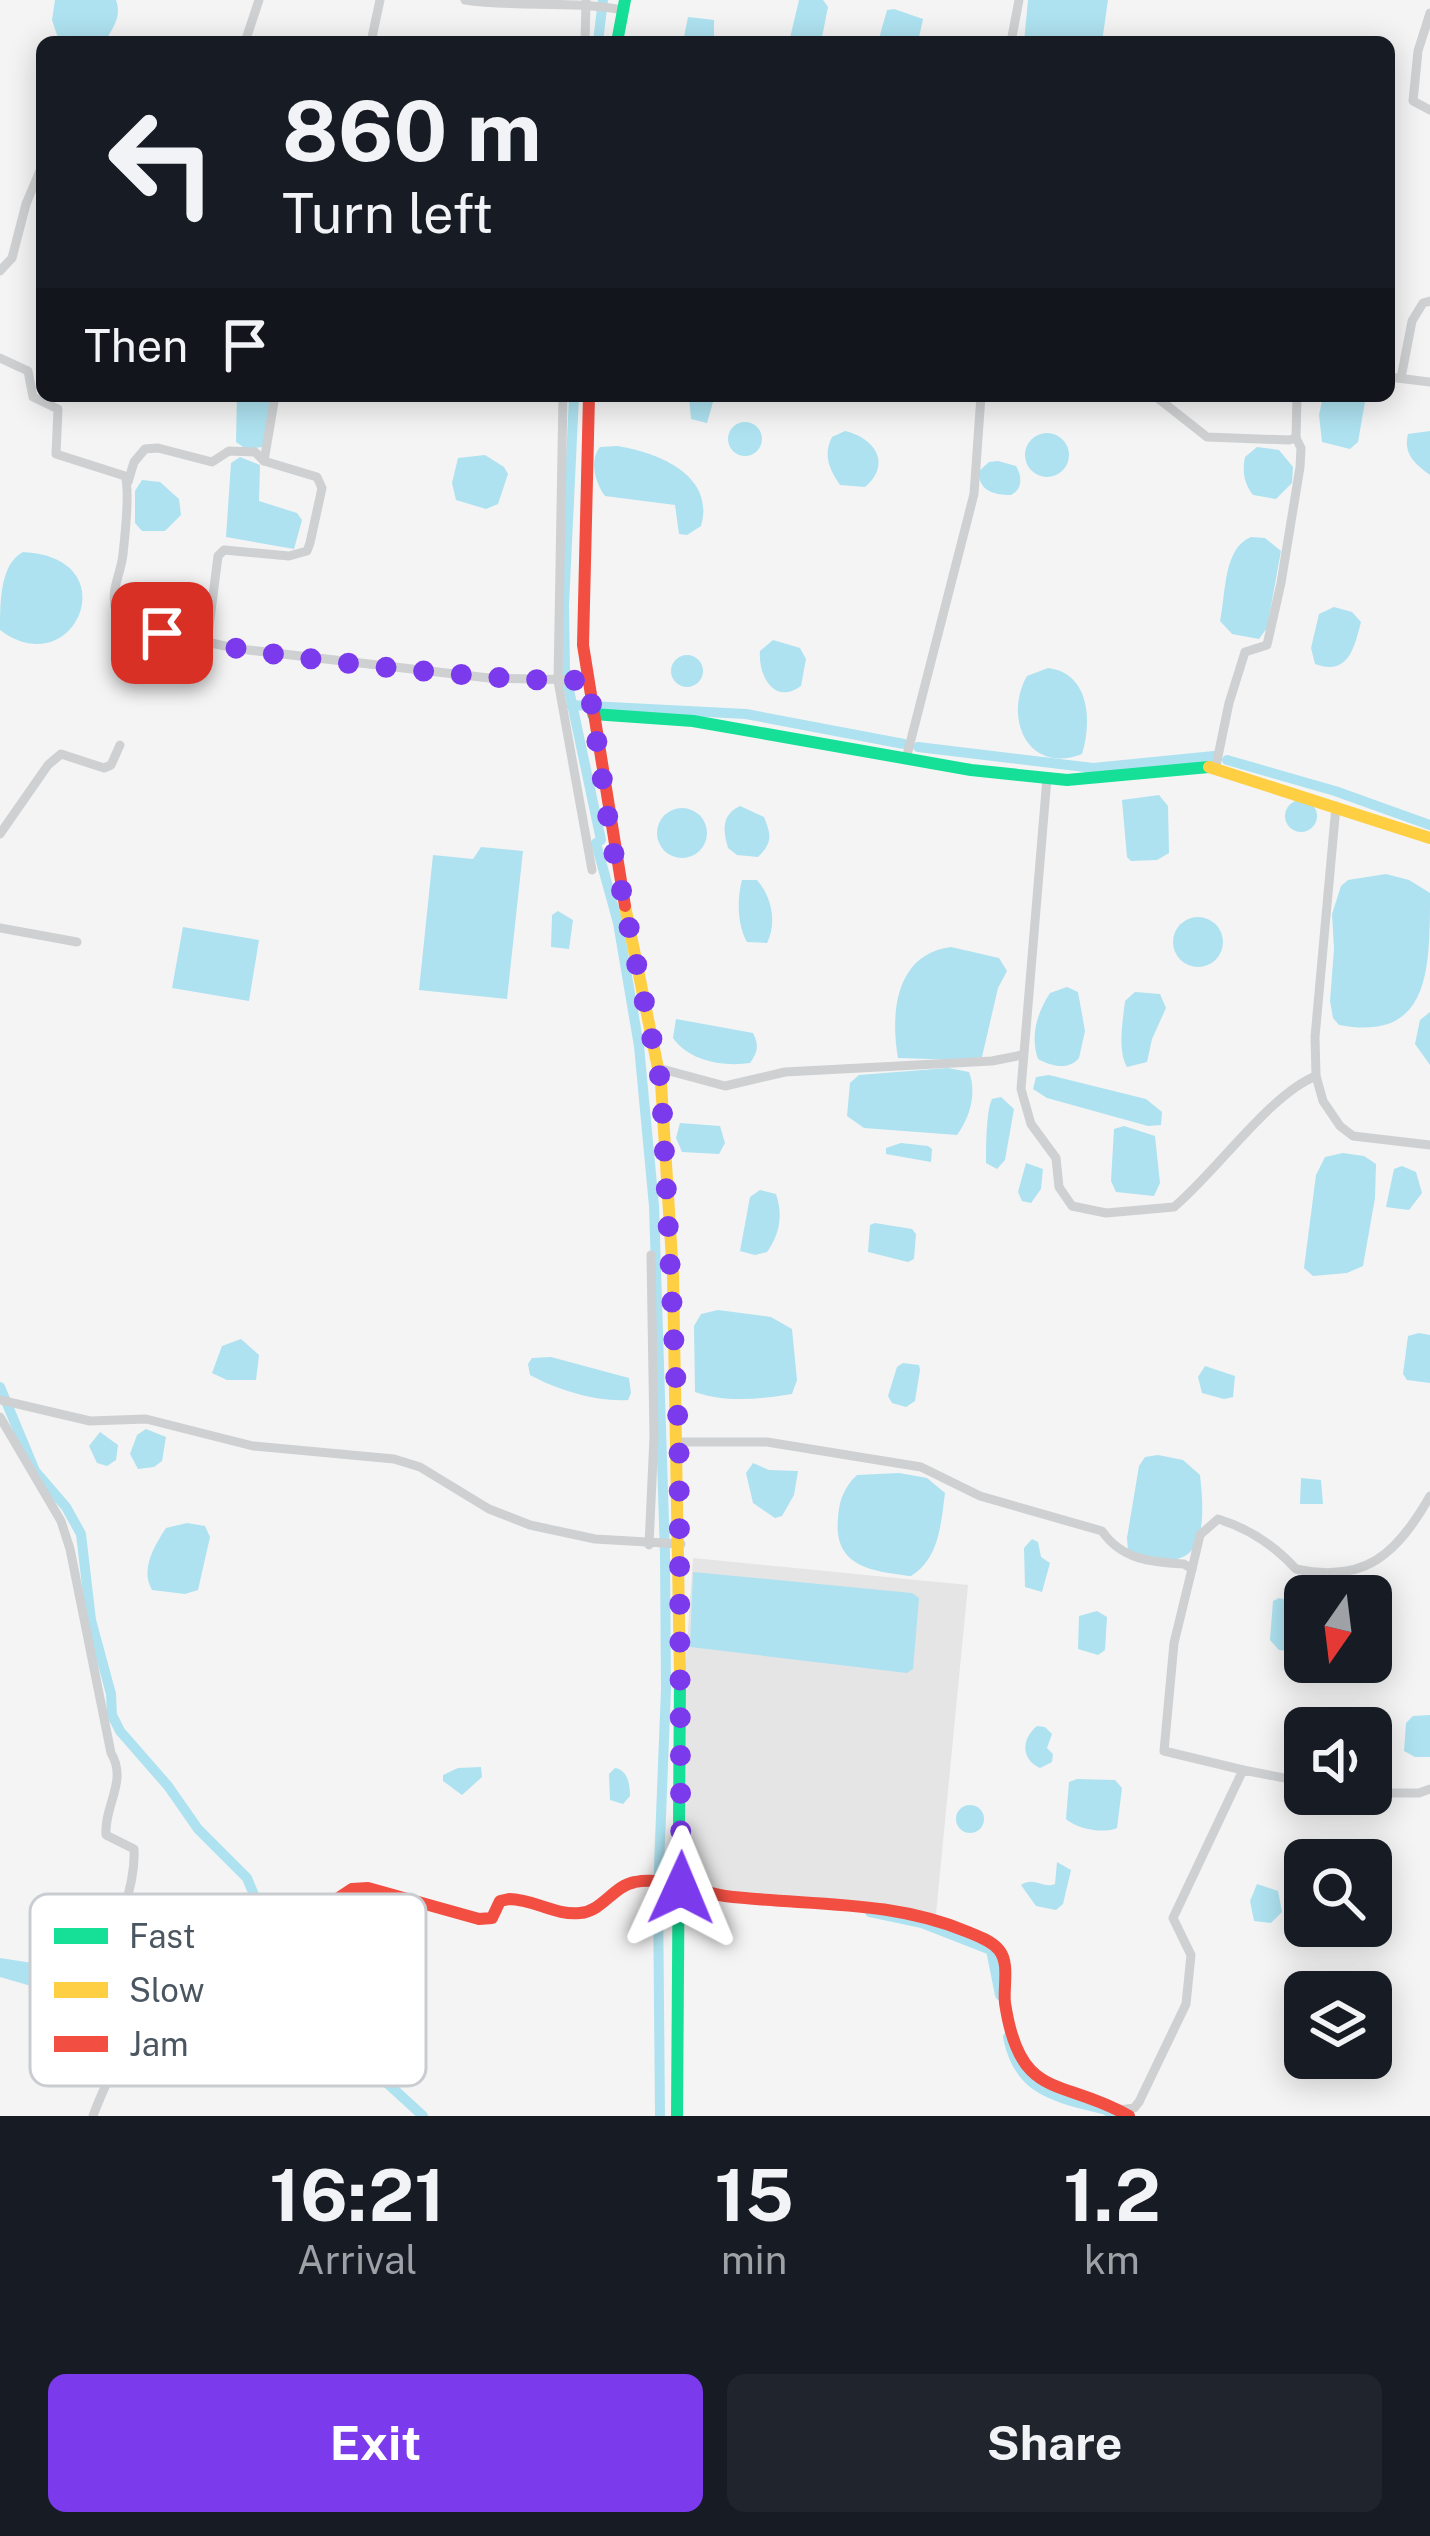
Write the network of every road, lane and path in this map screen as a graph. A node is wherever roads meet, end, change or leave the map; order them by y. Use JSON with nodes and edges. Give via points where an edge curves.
{"nodes":[{"id":1,"x":259,"y":0,"type":"edge"},
{"id":2,"x":380,"y":0,"type":"edge"},
{"id":3,"x":465,"y":0,"type":"edge"},
{"id":4,"x":1018,"y":0,"type":"edge"},
{"id":5,"x":590,"y":2,"type":"edge"},
{"id":6,"x":620,"y":5,"type":"edge"},
{"id":7,"x":1430,"y":13,"type":"edge"},
{"id":8,"x":247,"y":36,"type":"edge"},
{"id":9,"x":372,"y":36,"type":"edge"},
{"id":10,"x":586,"y":36,"type":"edge"},
{"id":11,"x":617,"y":36,"type":"edge"},
{"id":12,"x":1012,"y":36,"type":"edge"},
{"id":13,"x":1430,"y":110,"type":"edge"},
{"id":14,"x":36,"y":180,"type":"edge"},
{"id":15,"x":0,"y":271,"type":"edge"},
{"id":16,"x":1430,"y":301,"type":"edge"},
{"id":17,"x":0,"y":358,"type":"edge"},
{"id":18,"x":1395,"y":378,"type":"edge"},
{"id":19,"x":1430,"y":382,"type":"edge"},
{"id":20,"x":36,"y":398,"type":"edge"},
{"id":21,"x":43,"y":402,"type":"edge"},
{"id":22,"x":274,"y":402,"type":"edge"},
{"id":23,"x":563,"y":402,"type":"edge"},
{"id":24,"x":589,"y":402,"type":"edge"},
{"id":25,"x":981,"y":402,"type":"edge"},
{"id":26,"x":1163,"y":402,"type":"edge"},
{"id":27,"x":1298,"y":402,"type":"edge"},
{"id":28,"x":1296,"y":438,"type":"junction"},
{"id":29,"x":264,"y":461,"type":"junction"},
{"id":30,"x":128,"y":482,"type":"junction"},
{"id":31,"x":207,"y":643,"type":"junction"},
{"id":32,"x":588,"y":680,"type":"junction"},
{"id":33,"x":558,"y":681,"type":"junction"},
{"id":34,"x":593,"y":714,"type":"junction"},
{"id":35,"x":120,"y":746,"type":"dead end"},
{"id":36,"x":906,"y":758,"type":"junction"},
{"id":37,"x":1216,"y":766,"type":"junction"},
{"id":38,"x":1047,"y":778,"type":"junction"},
{"id":39,"x":1336,"y":806,"type":"junction"},
{"id":40,"x":0,"y":835,"type":"edge"},
{"id":41,"x":1430,"y":838,"type":"edge"},
{"id":42,"x":592,"y":870,"type":"dead end"},
{"id":43,"x":0,"y":928,"type":"edge"},
{"id":44,"x":76,"y":942,"type":"dead end"},
{"id":45,"x":1022,"y":1055,"type":"junction"},
{"id":46,"x":658,"y":1068,"type":"junction"},
{"id":47,"x":1316,"y":1076,"type":"junction"},
{"id":48,"x":1430,"y":1145,"type":"edge"},
{"id":49,"x":651,"y":1255,"type":"dead end"},
{"id":50,"x":0,"y":1400,"type":"edge"},
{"id":51,"x":0,"y":1417,"type":"edge"},
{"id":52,"x":679,"y":1442,"type":"junction"},
{"id":53,"x":1430,"y":1496,"type":"edge"},
{"id":54,"x":680,"y":1544,"type":"junction"},
{"id":55,"x":649,"y":1545,"type":"junction"},
{"id":56,"x":1192,"y":1569,"type":"junction"},
{"id":57,"x":1243,"y":1770,"type":"junction"},
{"id":58,"x":1284,"y":1778,"type":"edge"},
{"id":59,"x":1430,"y":1789,"type":"edge"},
{"id":60,"x":1392,"y":1792,"type":"edge"},
{"id":61,"x":681,"y":1888,"type":"junction"},
{"id":62,"x":128,"y":1894,"type":"edge"},
{"id":63,"x":344,"y":1894,"type":"edge"},
{"id":64,"x":389,"y":1894,"type":"edge"},
{"id":65,"x":426,"y":1904,"type":"edge"},
{"id":66,"x":105,"y":2086,"type":"edge"},
{"id":67,"x":1125,"y":2113,"type":"edge"},
{"id":68,"x":92,"y":2116,"type":"edge"},
{"id":69,"x":677,"y":2116,"type":"edge"}],
"edges":[{"from":1,"to":8,"type":"street"},
{"from":2,"to":9,"type":"street"},
{"from":3,"to":5,"type":"street"},
{"from":4,"to":12,"type":"street"},
{"from":5,"to":6,"type":"street"},
{"from":5,"to":10,"type":"street"},
{"from":6,"to":11,"type":"street"},
{"from":7,"to":13,"type":"street","via":[[1413,101]]},
{"from":14,"to":15,"type":"street","via":[[12,258]]},
{"from":16,"to":18,"type":"street","via":[[1412,321]]},
{"from":17,"to":20,"type":"street","via":[[28,371]]},
{"from":18,"to":19,"type":"street"},
{"from":21,"to":30,"type":"street","via":[[58,409],[56,454]]},
{"from":22,"to":29,"type":"street"},
{"from":23,"to":33,"type":"street"},
{"from":24,"to":32,"type":"street"},
{"from":25,"to":36,"type":"street","via":[[974,494]]},
{"from":26,"to":28,"type":"street","via":[[1207,436]]},
{"from":27,"to":28,"type":"street"},
{"from":28,"to":37,"type":"street","via":[[1300,466],[1267,645],[1245,652]]},
{"from":29,"to":30,"type":"street","via":[[255,452],[230,451],[212,462],[146,449]]},
{"from":29,"to":31,"type":"street","via":[[317,477],[322,488],[308,551],[224,550]]},
{"from":30,"to":31,"type":"street","via":[[116,611]]},
{"from":31,"to":33,"type":"street"},
{"from":32,"to":33,"type":"street"},
{"from":32,"to":34,"type":"street"},
{"from":33,"to":42,"type":"street"},
{"from":34,"to":36,"type":"street","via":[[693,721]]},
{"from":34,"to":46,"type":"street"},
{"from":35,"to":40,"type":"street","via":[[104,768],[61,754]]},
{"from":36,"to":38,"type":"street"},
{"from":37,"to":38,"type":"street"},
{"from":37,"to":39,"type":"street"},
{"from":38,"to":45,"type":"street"},
{"from":39,"to":41,"type":"street"},
{"from":39,"to":47,"type":"street"},
{"from":43,"to":44,"type":"street"},
{"from":45,"to":46,"type":"street","via":[[785,1072],[724,1086]]},
{"from":45,"to":47,"type":"street","via":[[1021,1089],[1031,1124],[1056,1158],[1059,1187],[1072,1206],[1106,1213],[1174,1207]]},
{"from":46,"to":52,"type":"street"},
{"from":47,"to":48,"type":"street","via":[[1323,1101],[1353,1136]]},
{"from":49,"to":55,"type":"street"},
{"from":50,"to":55,"type":"street","via":[[90,1420],[146,1419],[253,1446],[394,1459],[530,1525]]},
{"from":51,"to":62,"type":"street","via":[[62,1521],[70,1549],[118,1765],[106,1835],[134,1850]]},
{"from":52,"to":54,"type":"street"},
{"from":52,"to":56,"type":"street","via":[[767,1442],[921,1467],[980,1496],[1102,1531],[1128,1555]]},
{"from":53,"to":56,"type":"street","via":[[1390,1551],[1359,1571],[1296,1568],[1250,1532],[1218,1519],[1200,1535]]},
{"from":54,"to":55,"type":"street"},
{"from":54,"to":61,"type":"street"},
{"from":56,"to":57,"type":"street","via":[[1174,1643],[1164,1751]]},
{"from":57,"to":58,"type":"street"},
{"from":57,"to":67,"type":"street","via":[[1173,1918],[1191,1955],[1186,2004],[1139,2102]]},
{"from":59,"to":60,"type":"street"},
{"from":61,"to":65,"type":"street","via":[[646,1881],[620,1888],[596,1911],[570,1913],[512,1896],[492,1918],[479,1919]]},
{"from":61,"to":67,"type":"street","via":[[916,1914],[985,1939],[1004,1960],[1003,1992],[1025,2066],[1067,2094]]},
{"from":61,"to":69,"type":"street"},
{"from":63,"to":64,"type":"street"},
{"from":66,"to":68,"type":"street"}]}
